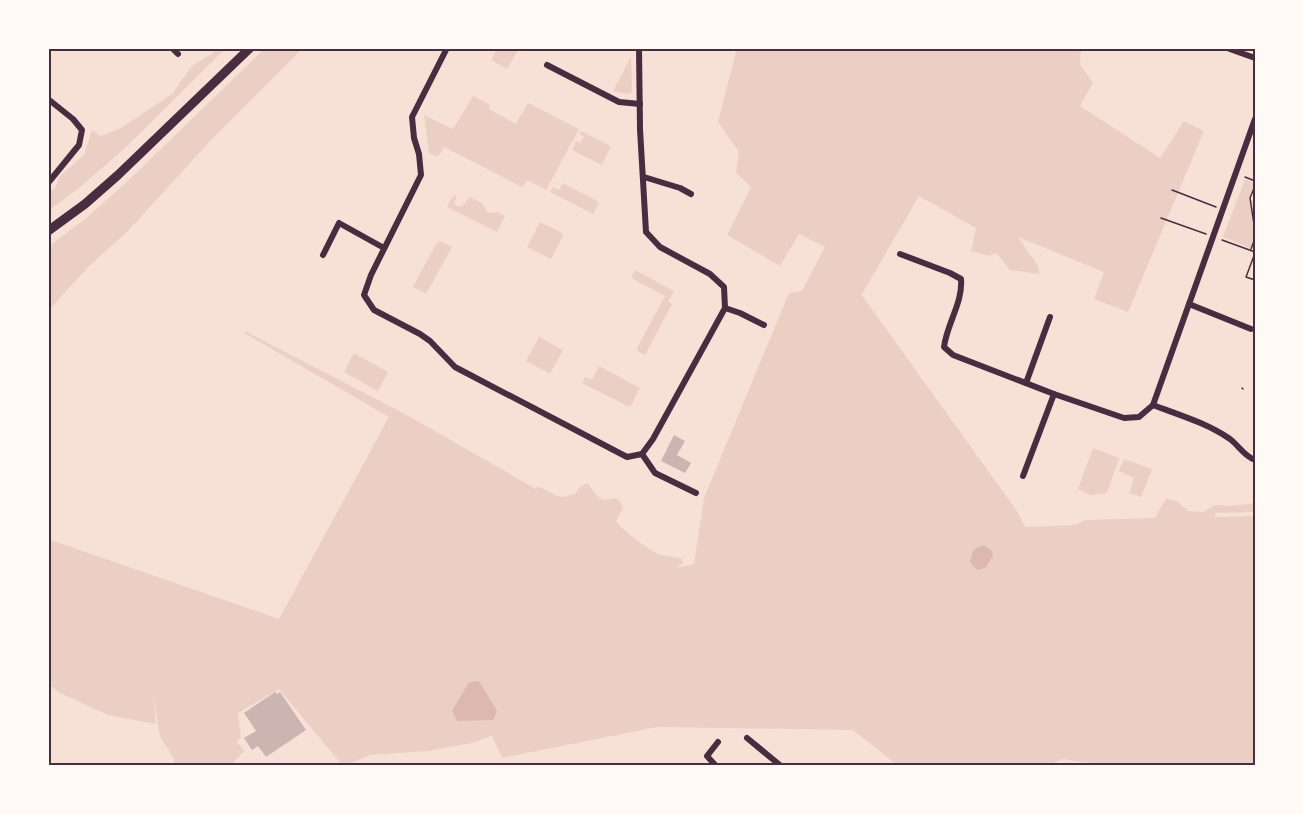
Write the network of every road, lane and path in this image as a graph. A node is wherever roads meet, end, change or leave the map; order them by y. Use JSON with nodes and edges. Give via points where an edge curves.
{"nodes":[{"id":1,"x":172,"y":48,"type":"edge"},
{"id":2,"x":250,"y":48,"type":"edge"},
{"id":3,"x":447,"y":48,"type":"edge"},
{"id":4,"x":639,"y":48,"type":"edge"},
{"id":5,"x":1227,"y":48,"type":"edge"},
{"id":6,"x":178,"y":54,"type":"dead end"},
{"id":7,"x":1255,"y":58,"type":"edge"},
{"id":8,"x":547,"y":65,"type":"dead end"},
{"id":9,"x":48,"y":99,"type":"edge"},
{"id":10,"x":640,"y":104,"type":"junction"},
{"id":11,"x":1255,"y":119,"type":"edge"},
{"id":12,"x":644,"y":177,"type":"junction"},
{"id":13,"x":1245,"y":177,"type":"dead end"},
{"id":14,"x":1255,"y":181,"type":"edge"},
{"id":15,"x":48,"y":183,"type":"edge"},
{"id":16,"x":1255,"y":186,"type":"edge"},
{"id":17,"x":1172,"y":190,"type":"dead end"},
{"id":18,"x":691,"y":194,"type":"dead end"},
{"id":19,"x":1223,"y":210,"type":"junction"},
{"id":20,"x":1161,"y":218,"type":"dead end"},
{"id":21,"x":48,"y":231,"type":"edge"},
{"id":22,"x":1255,"y":231,"type":"edge"},
{"id":23,"x":1214,"y":237,"type":"junction"},
{"id":24,"x":1255,"y":238,"type":"edge"},
{"id":25,"x":384,"y":248,"type":"junction"},
{"id":26,"x":1251,"y":250,"type":"junction"},
{"id":27,"x":1255,"y":252,"type":"edge"},
{"id":28,"x":900,"y":254,"type":"dead end"},
{"id":29,"x":322,"y":255,"type":"dead end"},
{"id":30,"x":1255,"y":280,"type":"edge"},
{"id":31,"x":1189,"y":304,"type":"junction"},
{"id":32,"x":724,"y":308,"type":"junction"},
{"id":33,"x":1050,"y":317,"type":"dead end"},
{"id":34,"x":764,"y":325,"type":"dead end"},
{"id":35,"x":1251,"y":328,"type":"dead end"},
{"id":36,"x":1026,"y":383,"type":"junction"},
{"id":37,"x":1054,"y":394,"type":"junction"},
{"id":38,"x":1153,"y":405,"type":"junction"},
{"id":39,"x":642,"y":454,"type":"junction"},
{"id":40,"x":1255,"y":460,"type":"edge"},
{"id":41,"x":1023,"y":476,"type":"dead end"},
{"id":42,"x":696,"y":493,"type":"dead end"},
{"id":43,"x":747,"y":738,"type":"dead end"},
{"id":44,"x":718,"y":742,"type":"dead end"},
{"id":45,"x":716,"y":766,"type":"edge"},
{"id":46,"x":781,"y":766,"type":"edge"}],
"edges":[{"from":1,"to":6,"type":"street"},
{"from":2,"to":21,"type":"main road","via":[[118,175]]},
{"from":3,"to":25,"type":"street","via":[[412,117],[421,175]]},
{"from":4,"to":10,"type":"street"},
{"from":5,"to":7,"type":"street"},
{"from":8,"to":10,"type":"street","via":[[619,102]]},
{"from":9,"to":15,"type":"street","via":[[82,130],[78,145]]},
{"from":10,"to":12,"type":"street"},
{"from":11,"to":19,"type":"street"},
{"from":12,"to":18,"type":"street"},
{"from":12,"to":32,"type":"street","via":[[646,232],[660,247],[710,274],[724,288]]},
{"from":13,"to":14,"type":"path"},
{"from":16,"to":22,"type":"path","via":[[1251,198]]},
{"from":17,"to":19,"type":"path"},
{"from":19,"to":23,"type":"street"},
{"from":20,"to":23,"type":"path"},
{"from":23,"to":26,"type":"path"},
{"from":23,"to":31,"type":"street"},
{"from":24,"to":26,"type":"path"},
{"from":25,"to":29,"type":"street","via":[[339,223]]},
{"from":25,"to":39,"type":"street","via":[[364,296],[374,310],[430,341],[461,370],[627,457]]},
{"from":26,"to":27,"type":"path"},
{"from":27,"to":30,"type":"path","via":[[1246,277]]},
{"from":28,"to":36,"type":"street","via":[[961,279],[962,291],[944,347],[953,355]]},
{"from":31,"to":35,"type":"street"},
{"from":31,"to":38,"type":"street"},
{"from":32,"to":34,"type":"street"},
{"from":32,"to":39,"type":"street"},
{"from":33,"to":36,"type":"street"},
{"from":36,"to":37,"type":"street"},
{"from":37,"to":38,"type":"street","via":[[1124,418],[1139,417]]},
{"from":37,"to":41,"type":"street"},
{"from":38,"to":40,"type":"street","via":[[1209,427]]},
{"from":39,"to":42,"type":"street","via":[[655,473]]},
{"from":43,"to":46,"type":"street"},
{"from":44,"to":45,"type":"street","via":[[707,756]]}]}
